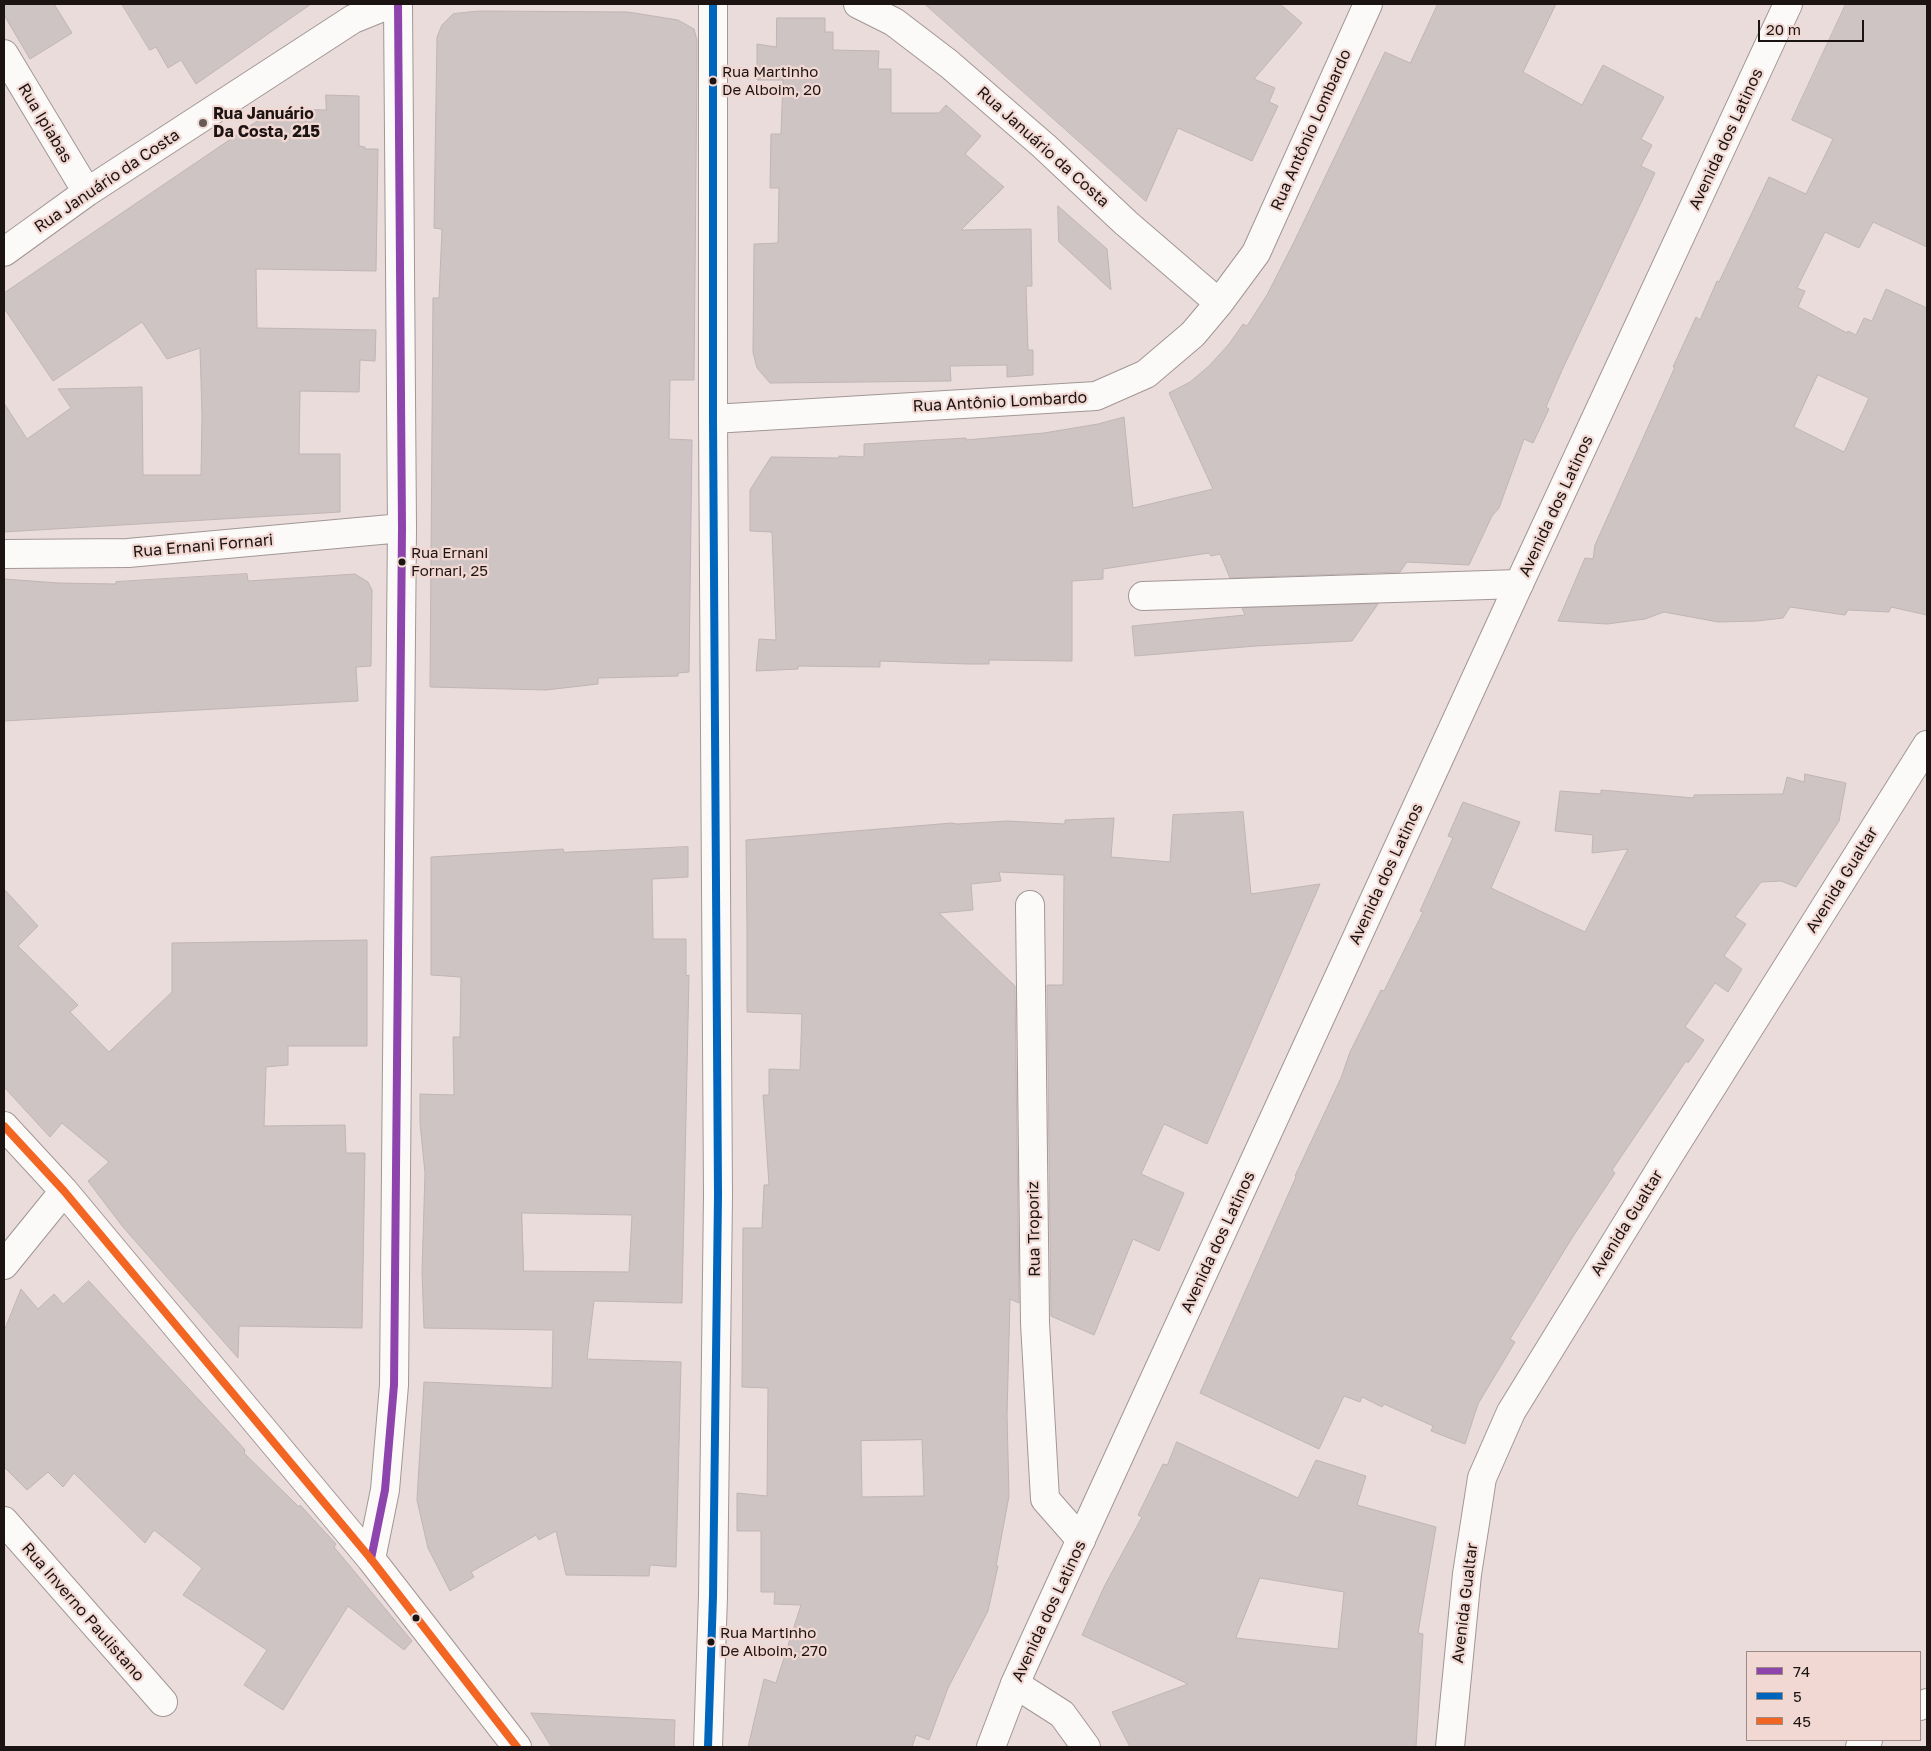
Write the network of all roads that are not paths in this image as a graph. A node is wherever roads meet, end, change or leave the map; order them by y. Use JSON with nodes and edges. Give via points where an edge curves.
{"nodes":[{"id":1,"x":390,"y":4,"type":"edge"},
{"id":2,"x":398,"y":4,"type":"edge"},
{"id":3,"x":713,"y":4,"type":"edge"},
{"id":4,"x":858,"y":4,"type":"edge"},
{"id":5,"x":1368,"y":4,"type":"edge"},
{"id":6,"x":1788,"y":4,"type":"edge"},
{"id":7,"x":348,"y":12,"type":"edge"},
{"id":8,"x":4,"y":54,"type":"edge"},
{"id":9,"x":87,"y":192,"type":"junction"},
{"id":10,"x":4,"y":252,"type":"edge"},
{"id":11,"x":1219,"y":303,"type":"junction"},
{"id":12,"x":713,"y":419,"type":"junction"},
{"id":13,"x":402,"y":528,"type":"junction"},
{"id":14,"x":4,"y":554,"type":"edge"},
{"id":15,"x":1519,"y":584,"type":"junction"},
{"id":16,"x":1143,"y":596,"type":"dead end"},
{"id":17,"x":1927,"y":745,"type":"edge"},
{"id":18,"x":1030,"y":905,"type":"dead end"},
{"id":19,"x":4,"y":1126,"type":"edge"},
{"id":20,"x":64,"y":1191,"type":"junction"},
{"id":21,"x":4,"y":1265,"type":"edge"},
{"id":22,"x":4,"y":1521,"type":"edge"},
{"id":23,"x":1082,"y":1540,"type":"junction"},
{"id":24,"x":371,"y":1559,"type":"junction"},
{"id":25,"x":1015,"y":1684,"type":"junction"},
{"id":26,"x":163,"y":1702,"type":"dead end"},
{"id":27,"x":517,"y":1747,"type":"edge"},
{"id":28,"x":708,"y":1747,"type":"edge"},
{"id":29,"x":991,"y":1747,"type":"edge"},
{"id":30,"x":1086,"y":1747,"type":"edge"},
{"id":31,"x":1450,"y":1747,"type":"edge"}],
"edges":[{"from":1,"to":7,"type":"street","name":"Rua Januário da Costa"},
{"from":2,"to":13,"type":"street"},
{"from":3,"to":12,"type":"street"},
{"from":4,"to":11,"type":"street","name":"Rua Januário da Costa","via":[[894,22],[950,64]]},
{"from":5,"to":11,"type":"street","name":"Rua Antônio Lombardo","via":[[1256,253]]},
{"from":6,"to":15,"type":"street","name":"Avenida dos Latinos"},
{"from":7,"to":9,"type":"street","name":"Rua Januário da Costa"},
{"from":8,"to":9,"type":"street","name":"Rua Ipiabas"},
{"from":9,"to":10,"type":"street","name":"Rua Januário da Costa"},
{"from":11,"to":12,"type":"street","name":"Rua Antônio Lombardo","via":[[1193,334],[1146,374],[1096,396]]},
{"from":12,"to":28,"type":"street","via":[[718,1195]]},
{"from":13,"to":14,"type":"street","name":"Rua Ernani Fornari","via":[[128,553]]},
{"from":13,"to":24,"type":"street","via":[[394,1385],[385,1490]]},
{"from":15,"to":16,"type":"street"},
{"from":15,"to":23,"type":"street","name":"Avenida dos Latinos"},
{"from":17,"to":31,"type":"street","name":"Avenida Gualtar","via":[[1511,1412],[1482,1478],[1467,1574]]},
{"from":18,"to":23,"type":"street","name":"Rua Troporiz","via":[[1035,1323],[1045,1499]]},
{"from":19,"to":20,"type":"street"},
{"from":20,"to":21,"type":"street"},
{"from":20,"to":24,"type":"street"},
{"from":22,"to":26,"type":"street","name":"Rua Inverno Paulistano"},
{"from":23,"to":25,"type":"street","name":"Avenida dos Latinos"},
{"from":24,"to":27,"type":"street"},
{"from":25,"to":29,"type":"street","name":"Avenida dos Latinos"},
{"from":25,"to":30,"type":"street","via":[[1062,1714]]}]}
